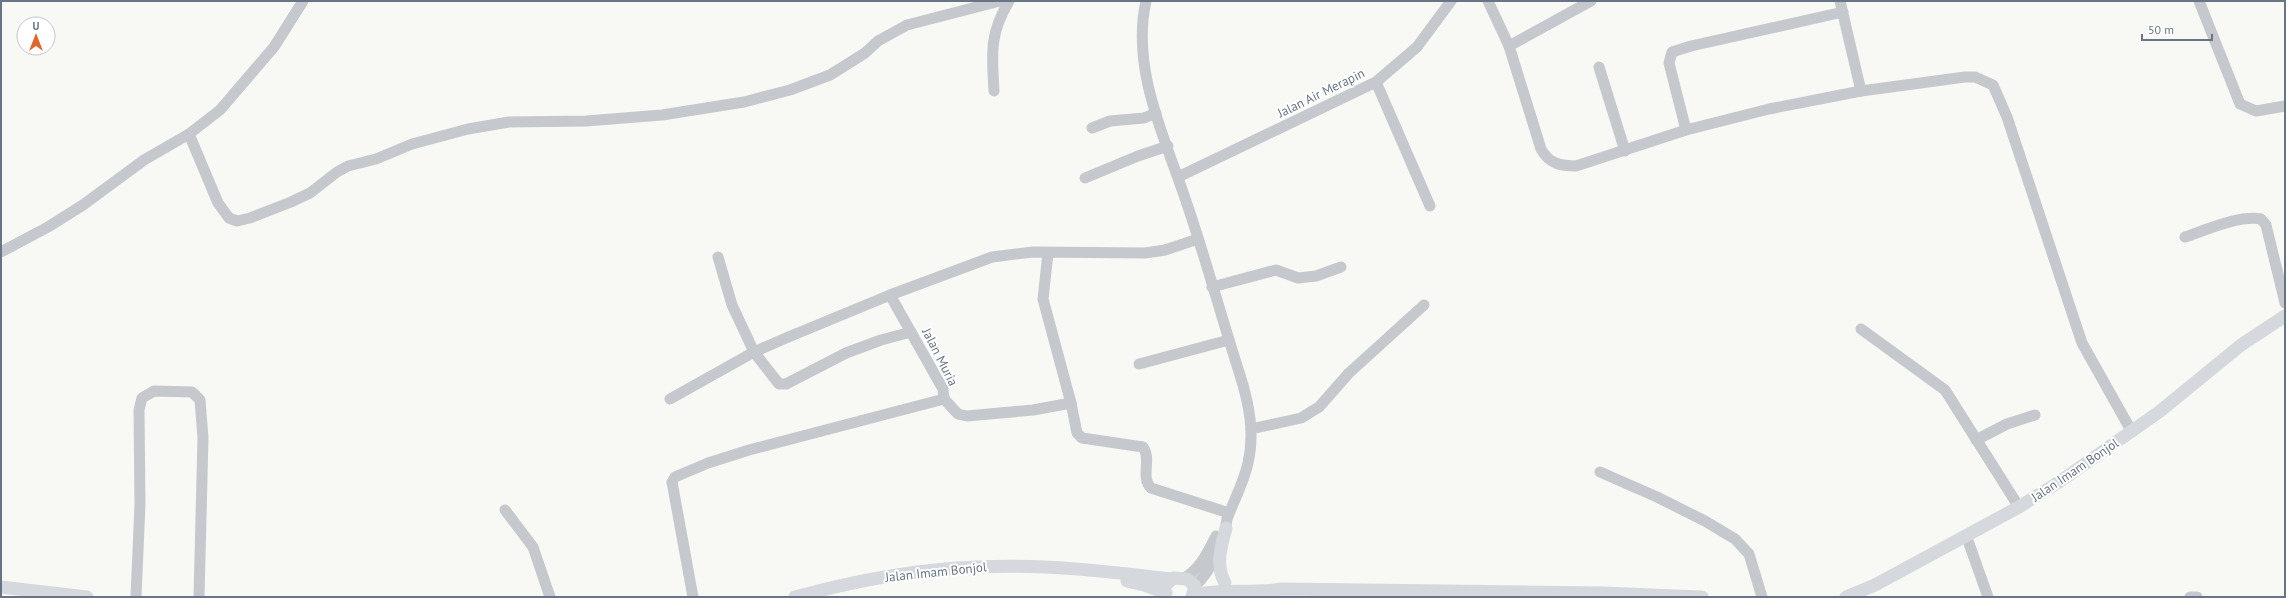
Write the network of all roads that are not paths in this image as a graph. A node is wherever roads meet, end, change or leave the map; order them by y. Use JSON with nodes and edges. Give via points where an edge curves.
{"nodes":[{"id":1,"x":303,"y":1,"type":"edge"},
{"id":2,"x":1000,"y":1,"type":"edge"},
{"id":3,"x":1009,"y":1,"type":"edge"},
{"id":4,"x":1146,"y":1,"type":"edge"},
{"id":5,"x":1451,"y":1,"type":"edge"},
{"id":6,"x":1488,"y":1,"type":"edge"},
{"id":7,"x":1591,"y":1,"type":"edge"},
{"id":8,"x":2199,"y":1,"type":"edge"},
{"id":9,"x":1842,"y":6,"type":"edge"},
{"id":10,"x":1509,"y":46,"type":"junction"},
{"id":11,"x":1599,"y":67,"type":"dead end"},
{"id":12,"x":1376,"y":82,"type":"junction"},
{"id":13,"x":994,"y":91,"type":"dead end"},
{"id":14,"x":1861,"y":91,"type":"junction"},
{"id":15,"x":2285,"y":106,"type":"edge"},
{"id":16,"x":1156,"y":113,"type":"junction"},
{"id":17,"x":1092,"y":128,"type":"dead end"},
{"id":18,"x":1686,"y":130,"type":"junction"},
{"id":19,"x":190,"y":134,"type":"junction"},
{"id":20,"x":1168,"y":146,"type":"junction"},
{"id":21,"x":1625,"y":151,"type":"junction"},
{"id":22,"x":1178,"y":177,"type":"junction"},
{"id":23,"x":1085,"y":178,"type":"dead end"},
{"id":24,"x":1430,"y":206,"type":"dead end"},
{"id":25,"x":2185,"y":238,"type":"dead end"},
{"id":26,"x":1198,"y":240,"type":"junction"},
{"id":27,"x":1,"y":252,"type":"edge"},
{"id":28,"x":1048,"y":253,"type":"junction"},
{"id":29,"x":718,"y":257,"type":"dead end"},
{"id":30,"x":1341,"y":267,"type":"dead end"},
{"id":31,"x":1212,"y":287,"type":"junction"},
{"id":32,"x":890,"y":295,"type":"junction"},
{"id":33,"x":2285,"y":303,"type":"edge"},
{"id":34,"x":1424,"y":305,"type":"dead end"},
{"id":35,"x":2285,"y":316,"type":"edge"},
{"id":36,"x":1861,"y":329,"type":"dead end"},
{"id":37,"x":911,"y":332,"type":"junction"},
{"id":38,"x":1229,"y":340,"type":"junction"},
{"id":39,"x":754,"y":352,"type":"junction"},
{"id":40,"x":1139,"y":364,"type":"dead end"},
{"id":41,"x":670,"y":399,"type":"dead end"},
{"id":42,"x":944,"y":399,"type":"junction"},
{"id":43,"x":1071,"y":403,"type":"junction"},
{"id":44,"x":2035,"y":415,"type":"dead end"},
{"id":45,"x":1251,"y":429,"type":"junction"},
{"id":46,"x":2132,"y":432,"type":"junction"},
{"id":47,"x":1976,"y":440,"type":"junction"},
{"id":48,"x":1600,"y":472,"type":"dead end"},
{"id":49,"x":2020,"y":507,"type":"junction"},
{"id":50,"x":505,"y":510,"type":"dead end"},
{"id":51,"x":1228,"y":520,"type":"junction"},
{"id":52,"x":1966,"y":535,"type":"junction"},
{"id":53,"x":1079,"y":569,"type":"junction"},
{"id":54,"x":1177,"y":579,"type":"junction"},
{"id":55,"x":1225,"y":583,"type":"junction"},
{"id":56,"x":1,"y":587,"type":"edge"},
{"id":57,"x":1282,"y":589,"type":"junction"},
{"id":58,"x":1194,"y":591,"type":"edge"},
{"id":59,"x":1167,"y":595,"type":"edge"},
{"id":60,"x":1602,"y":595,"type":"edge"},
{"id":61,"x":87,"y":597,"type":"edge"},
{"id":62,"x":136,"y":597,"type":"edge"},
{"id":63,"x":199,"y":597,"type":"edge"},
{"id":64,"x":550,"y":597,"type":"edge"},
{"id":65,"x":693,"y":597,"type":"edge"},
{"id":66,"x":795,"y":597,"type":"edge"},
{"id":67,"x":1702,"y":597,"type":"edge"},
{"id":68,"x":1762,"y":597,"type":"edge"},
{"id":69,"x":1846,"y":597,"type":"edge"},
{"id":70,"x":1988,"y":597,"type":"edge"},
{"id":71,"x":2190,"y":597,"type":"edge"},
{"id":72,"x":2198,"y":597,"type":"edge"}],
"edges":[{"from":1,"to":19,"type":"street","via":[[274,47],[257,68],[220,110]]},
{"from":2,"to":19,"type":"street","via":[[907,25],[878,41],[865,53],[830,75],[790,90],[744,102],[662,115],[586,121],[509,122],[454,133],[348,166],[310,193],[237,221],[225,215]]},
{"from":3,"to":13,"type":"street","via":[[993,38]]},
{"from":4,"to":16,"type":"street","via":[[1141,43]]},
{"from":5,"to":12,"type":"street","name":"Jalan Air Merapin","via":[[1417,47]]},
{"from":6,"to":10,"type":"street"},
{"from":7,"to":10,"type":"street"},
{"from":8,"to":15,"type":"street","via":[[2240,104],[2256,111]]},
{"from":9,"to":14,"type":"street"},
{"from":9,"to":18,"type":"street","via":[[1672,52],[1669,63]]},
{"from":10,"to":21,"type":"street","via":[[1541,149],[1550,160],[1565,166],[1576,166]]},
{"from":11,"to":21,"type":"street"},
{"from":12,"to":22,"type":"street","name":"Jalan Air Merapin"},
{"from":12,"to":24,"type":"street"},
{"from":14,"to":18,"type":"street","via":[[1769,109]]},
{"from":14,"to":46,"type":"street","via":[[1965,77],[1975,77],[1993,84],[2007,117],[2082,343]]},
{"from":16,"to":17,"type":"street","via":[[1144,118],[1110,121]]},
{"from":16,"to":20,"type":"street"},
{"from":18,"to":21,"type":"street"},
{"from":19,"to":27,"type":"street","via":[[144,160],[48,227]]},
{"from":20,"to":22,"type":"street"},
{"from":20,"to":23,"type":"street"},
{"from":22,"to":26,"type":"street"},
{"from":25,"to":33,"type":"street","via":[[2222,225],[2261,219],[2266,225]]},
{"from":26,"to":28,"type":"street","via":[[1145,253]]},
{"from":26,"to":31,"type":"street"},
{"from":28,"to":32,"type":"street","via":[[1016,253],[992,257]]},
{"from":28,"to":43,"type":"street","via":[[1043,299]]},
{"from":29,"to":39,"type":"street","via":[[732,305]]},
{"from":30,"to":31,"type":"street","via":[[1316,276],[1298,278],[1276,270]]},
{"from":31,"to":38,"type":"street"},
{"from":32,"to":37,"type":"street","name":"Jalan Muria"},
{"from":32,"to":39,"type":"street"},
{"from":34,"to":45,"type":"street","via":[[1349,373],[1315,410],[1291,421]]},
{"from":35,"to":46,"type":"main road","name":"Jalan Imam Bonjol","via":[[2241,344]]},
{"from":36,"to":47,"type":"street","via":[[1945,390]]},
{"from":37,"to":39,"type":"street","via":[[846,353],[786,384],[776,382]]},
{"from":37,"to":42,"type":"street","name":"Jalan Muria","via":[[943,389]]},
{"from":38,"to":40,"type":"street"},
{"from":38,"to":45,"type":"street","via":[[1246,395]]},
{"from":39,"to":41,"type":"street"},
{"from":42,"to":43,"type":"street","via":[[958,414],[967,416],[1033,410]]},
{"from":42,"to":65,"type":"street","name":"Jalan Muria","via":[[749,450],[708,462],[675,477],[672,482]]},
{"from":43,"to":51,"type":"street","via":[[1075,429],[1082,438],[1143,447],[1146,454],[1146,480],[1151,488]]},
{"from":44,"to":47,"type":"street","via":[[2007,424]]},
{"from":45,"to":51,"type":"street","via":[[1248,464]]},
{"from":46,"to":49,"type":"main road","name":"Jalan Imam Bonjol"},
{"from":47,"to":49,"type":"street"},
{"from":48,"to":68,"type":"street","via":[[1705,521],[1735,539],[1749,554]]},
{"from":49,"to":52,"type":"main road","name":"Jalan Imam Bonjol"},
{"from":50,"to":64,"type":"street","via":[[533,547]]},
{"from":51,"to":54,"type":"street","via":[[1220,527],[1204,560],[1193,572]]},
{"from":51,"to":55,"type":"main road","via":[[1219,564]]},
{"from":51,"to":58,"type":"street","via":[[1208,572]]},
{"from":52,"to":69,"type":"main road","name":"Jalan Imam Bonjol","via":[[1875,585]]},
{"from":52,"to":70,"type":"street"},
{"from":53,"to":54,"type":"main road","name":"Jalan Imam Bonjol"},
{"from":53,"to":59,"type":"main road","name":"Jalan Imam Bonjol","via":[[1095,575],[1144,584]]},
{"from":53,"to":66,"type":"main road","name":"Jalan Imam Bonjol","via":[[1022,566],[929,571],[842,584]]},
{"from":54,"to":58,"type":"main road","via":[[1192,582]]},
{"from":54,"to":59,"type":"main road","via":[[1165,586]]},
{"from":55,"to":57,"type":"main road","via":[[1264,584]]},
{"from":55,"to":58,"type":"main road"},
{"from":56,"to":61,"type":"main road"},
{"from":57,"to":58,"type":"main road","via":[[1264,592]]},
{"from":57,"to":60,"type":"main road"},
{"from":60,"to":67,"type":"main road"},
{"from":62,"to":63,"type":"street","via":[[140,504],[139,410],[142,398],[154,391],[192,392],[200,400],[203,438]]},
{"from":71,"to":72,"type":"street"}]}
